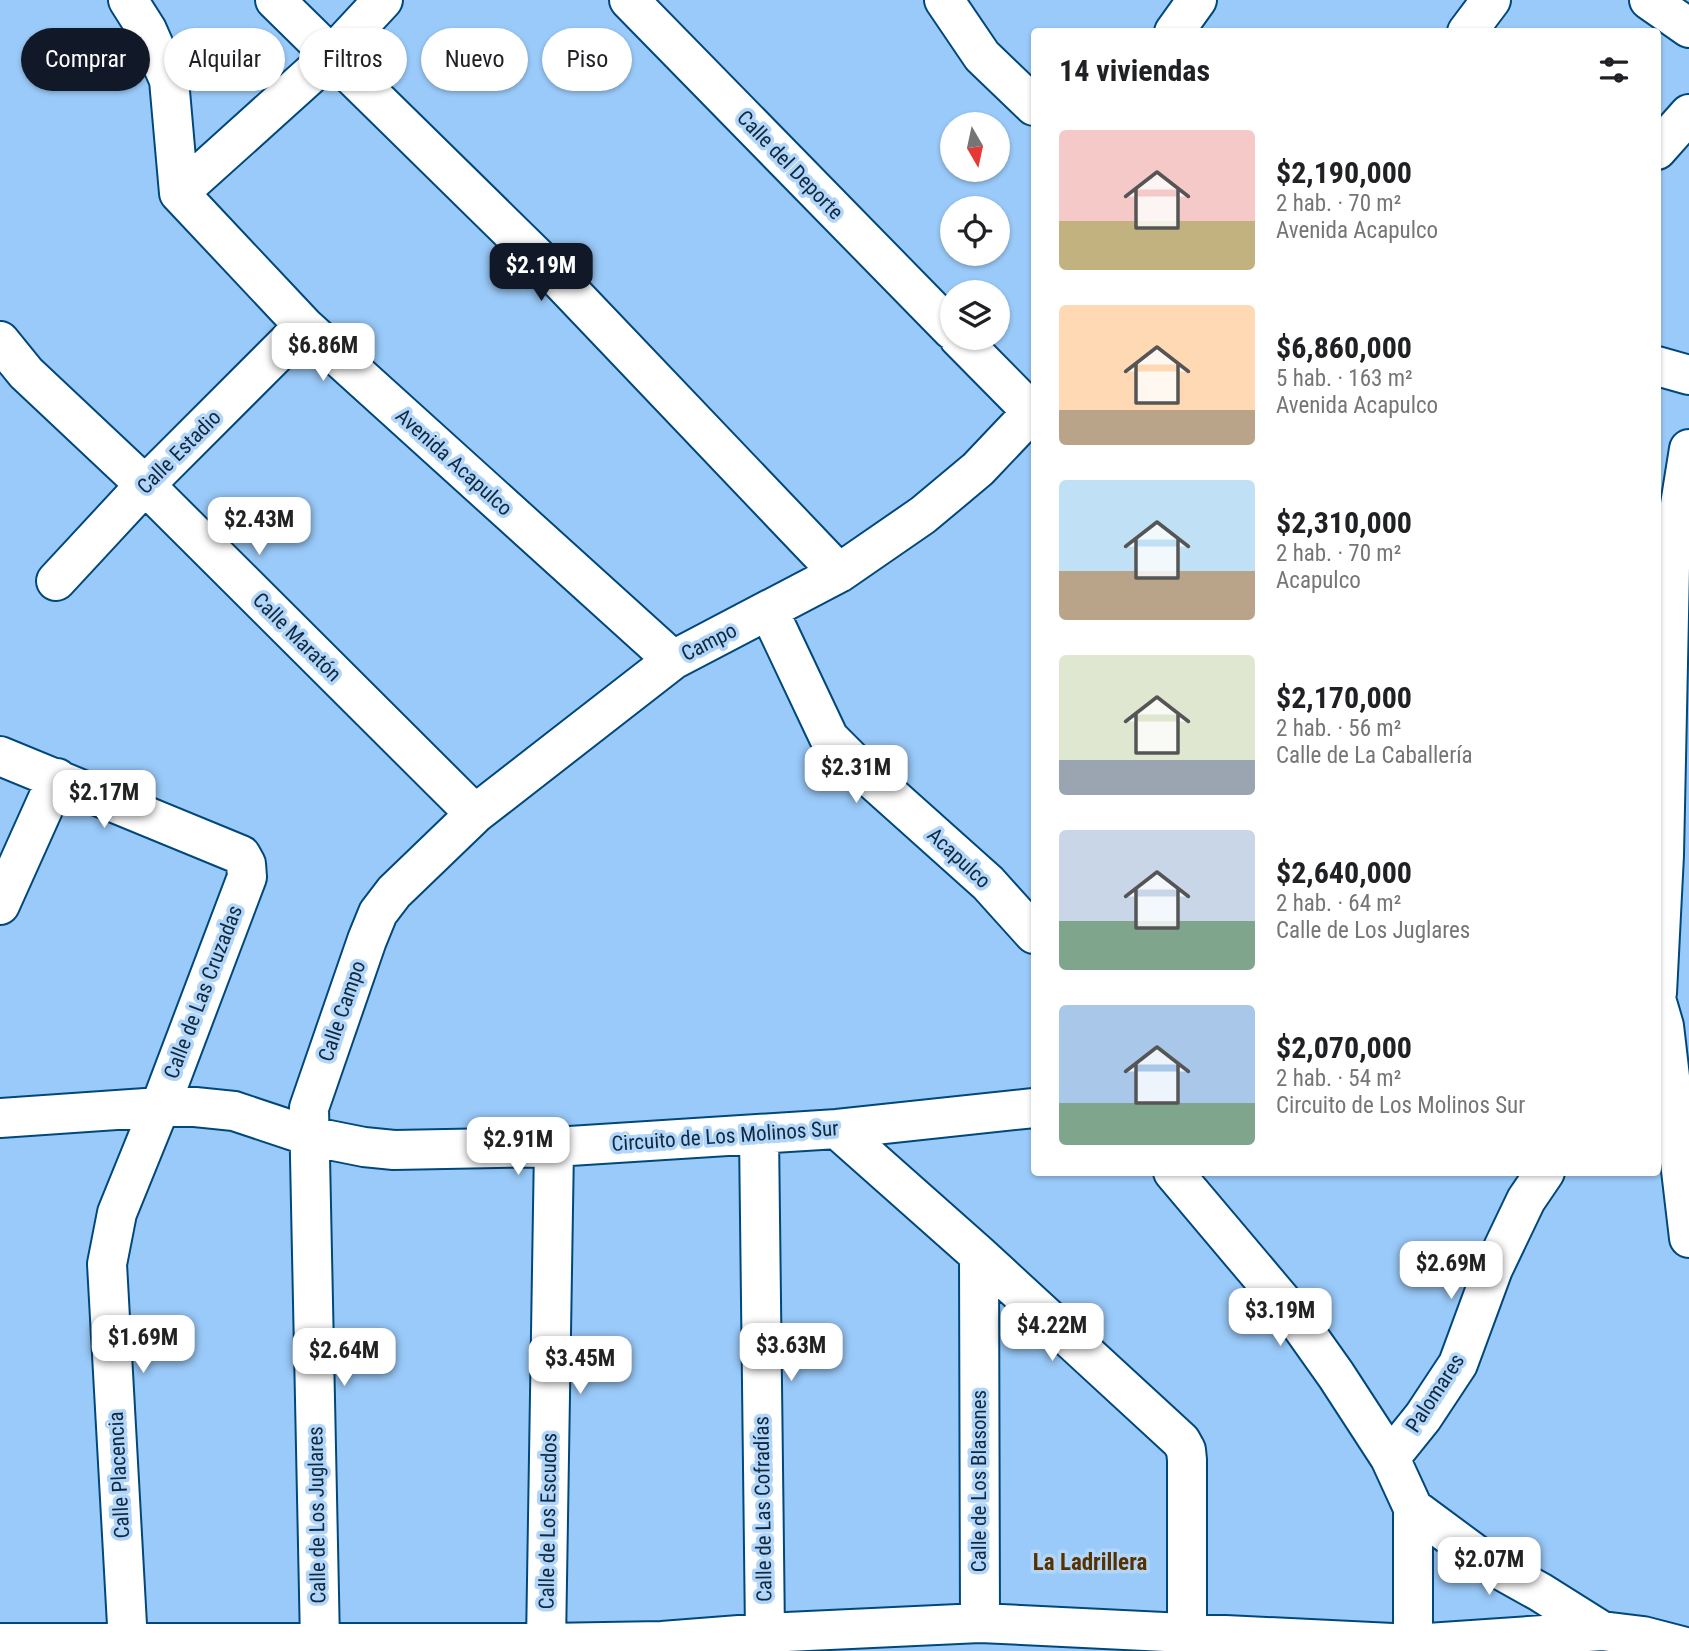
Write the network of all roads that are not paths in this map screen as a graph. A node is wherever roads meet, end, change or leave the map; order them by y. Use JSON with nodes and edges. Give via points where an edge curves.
{"nodes":[{"id":1,"x":128,"y":0,"type":"edge"},
{"id":2,"x":275,"y":0,"type":"edge"},
{"id":3,"x":383,"y":0,"type":"edge"},
{"id":4,"x":629,"y":0,"type":"edge"},
{"id":5,"x":944,"y":0,"type":"edge"},
{"id":6,"x":1196,"y":0,"type":"edge"},
{"id":7,"x":1491,"y":0,"type":"edge"},
{"id":8,"x":1649,"y":0,"type":"edge"},
{"id":9,"x":303,"y":28,"type":"edge"},
{"id":10,"x":357,"y":28,"type":"edge"},
{"id":11,"x":1177,"y":28,"type":"edge"},
{"id":12,"x":1470,"y":28,"type":"edge"},
{"id":13,"x":1689,"y":28,"type":"edge"},
{"id":14,"x":299,"y":85,"type":"edge"},
{"id":15,"x":367,"y":91,"type":"edge"},
{"id":16,"x":1031,"y":103,"type":"edge"},
{"id":17,"x":1689,"y":114,"type":"edge"},
{"id":18,"x":1661,"y":146,"type":"edge"},
{"id":19,"x":179,"y":192,"type":"junction"},
{"id":20,"x":940,"y":318,"type":"edge"},
{"id":21,"x":304,"y":326,"type":"junction"},
{"id":22,"x":0,"y":341,"type":"edge"},
{"id":23,"x":972,"y":350,"type":"edge"},
{"id":24,"x":1661,"y":367,"type":"edge"},
{"id":25,"x":1689,"y":375,"type":"edge"},
{"id":26,"x":1031,"y":409,"type":"edge"},
{"id":27,"x":1031,"y":413,"type":"edge"},
{"id":28,"x":1689,"y":449,"type":"edge"},
{"id":29,"x":145,"y":485,"type":"junction"},
{"id":30,"x":839,"y":573,"type":"junction"},
{"id":31,"x":56,"y":581,"type":"dead end"},
{"id":32,"x":769,"y":611,"type":"junction"},
{"id":33,"x":673,"y":660,"type":"junction"},
{"id":34,"x":1677,"y":666,"type":"edge"},
{"id":35,"x":0,"y":756,"type":"edge"},
{"id":36,"x":57,"y":778,"type":"junction"},
{"id":37,"x":475,"y":814,"type":"junction"},
{"id":38,"x":394,"y":892,"type":"joint"},
{"id":39,"x":0,"y":905,"type":"edge"},
{"id":40,"x":1661,"y":914,"type":"edge"},
{"id":41,"x":1031,"y":931,"type":"edge"},
{"id":42,"x":1689,"y":997,"type":"edge"},
{"id":43,"x":1661,"y":1000,"type":"edge"},
{"id":44,"x":1661,"y":1015,"type":"edge"},
{"id":45,"x":160,"y":1107,"type":"junction"},
{"id":46,"x":1031,"y":1108,"type":"edge"},
{"id":47,"x":0,"y":1118,"type":"edge"},
{"id":48,"x":836,"y":1129,"type":"junction"},
{"id":49,"x":759,"y":1134,"type":"junction"},
{"id":50,"x":309,"y":1136,"type":"junction"},
{"id":51,"x":554,"y":1147,"type":"junction"},
{"id":52,"x":1176,"y":1176,"type":"edge"},
{"id":53,"x":1542,"y":1176,"type":"edge"},
{"id":54,"x":1689,"y":1238,"type":"edge"},
{"id":55,"x":979,"y":1255,"type":"junction"},
{"id":56,"x":1390,"y":1458,"type":"junction"},
{"id":57,"x":1413,"y":1508,"type":"junction"},
{"id":58,"x":980,"y":1623,"type":"junction"},
{"id":59,"x":1602,"y":1631,"type":"junction"},
{"id":60,"x":765,"y":1633,"type":"junction"},
{"id":61,"x":1186,"y":1633,"type":"junction"},
{"id":62,"x":320,"y":1642,"type":"junction"},
{"id":63,"x":0,"y":1643,"type":"edge"},
{"id":64,"x":128,"y":1643,"type":"junction"},
{"id":65,"x":546,"y":1643,"type":"junction"},
{"id":66,"x":1413,"y":1644,"type":"junction"},
{"id":67,"x":663,"y":1646,"type":"edge"},
{"id":68,"x":1689,"y":1648,"type":"edge"}],
"edges":[{"from":1,"to":19,"type":"street","via":[[148,30],[169,80]]},
{"from":2,"to":9,"type":"street"},
{"from":3,"to":10,"type":"street"},
{"from":4,"to":20,"type":"street","name":"Calle del Deporte"},
{"from":5,"to":16,"type":"street","via":[[982,56]]},
{"from":6,"to":11,"type":"street"},
{"from":7,"to":12,"type":"street"},
{"from":8,"to":13,"type":"street"},
{"from":14,"to":19,"type":"street"},
{"from":15,"to":30,"type":"street","via":[[554,274]]},
{"from":17,"to":18,"type":"street"},
{"from":19,"to":21,"type":"street","name":"Avenida Acapulco"},
{"from":21,"to":29,"type":"street","name":"Calle Estadio"},
{"from":21,"to":33,"type":"street","name":"Avenida Acapulco"},
{"from":22,"to":29,"type":"street","name":"Calle Maratón","via":[[26,373]]},
{"from":23,"to":26,"type":"street"},
{"from":24,"to":25,"type":"street"},
{"from":27,"to":30,"type":"street","name":"Campo","via":[[978,469],[932,508]]},
{"from":28,"to":34,"type":"street","via":[[1670,567]]},
{"from":29,"to":31,"type":"street","name":"Calle Estadio"},
{"from":29,"to":37,"type":"street","name":"Calle Maratón"},
{"from":30,"to":32,"type":"street","name":"Campo"},
{"from":32,"to":33,"type":"street","name":"Campo"},
{"from":32,"to":41,"type":"street","name":"Acapulco","via":[[829,738],[988,883]]},
{"from":33,"to":37,"type":"street","name":"Campo"},
{"from":34,"to":40,"type":"street"},
{"from":35,"to":36,"type":"street"},
{"from":36,"to":39,"type":"street"},
{"from":36,"to":45,"type":"street","name":"Calle de Las Cruzadas","via":[[241,855],[246,864],[247,877]]},
{"from":37,"to":38,"type":"street","name":"Campo"},
{"from":38,"to":50,"type":"street","name":"Calle Campo","via":[[366,940],[309,1108]]},
{"from":42,"to":43,"type":"street"},
{"from":44,"to":54,"type":"street"},
{"from":45,"to":47,"type":"street","name":"Circuito de Los Molinos Sur"},
{"from":45,"to":50,"type":"street","name":"Circuito de Los Molinos Sur","via":[[234,1111]]},
{"from":45,"to":64,"type":"street","name":"Calle Placencia","via":[[117,1213],[107,1264]]},
{"from":46,"to":48,"type":"street","name":"Circuito de Los Molinos Sur"},
{"from":48,"to":49,"type":"street","name":"Circuito de Los Molinos Sur"},
{"from":48,"to":55,"type":"street"},
{"from":49,"to":51,"type":"street","name":"Circuito de Los Molinos Sur"},
{"from":49,"to":60,"type":"street","name":"Calle de Las Cofradías"},
{"from":50,"to":51,"type":"street","name":"Circuito de Los Molinos Sur","via":[[394,1150]]},
{"from":50,"to":62,"type":"street","name":"Calle de Los Juglares"},
{"from":51,"to":65,"type":"street","name":"Calle de Los Escudos"},
{"from":52,"to":56,"type":"street","via":[[1292,1313]]},
{"from":53,"to":56,"type":"street","name":"Palomares","via":[[1493,1269],[1458,1364]]},
{"from":55,"to":58,"type":"street","name":"Calle de Los Blasones"},
{"from":55,"to":61,"type":"street","via":[[1186,1450]]},
{"from":56,"to":57,"type":"street"},
{"from":57,"to":59,"type":"street","via":[[1486,1562]]},
{"from":57,"to":66,"type":"street"},
{"from":58,"to":60,"type":"street"},
{"from":58,"to":61,"type":"street"},
{"from":59,"to":66,"type":"street"},
{"from":59,"to":68,"type":"street"},
{"from":60,"to":67,"type":"street"},
{"from":61,"to":66,"type":"street"},
{"from":62,"to":64,"type":"street"},
{"from":62,"to":65,"type":"street"},
{"from":63,"to":64,"type":"street"},
{"from":65,"to":67,"type":"street"}]}
